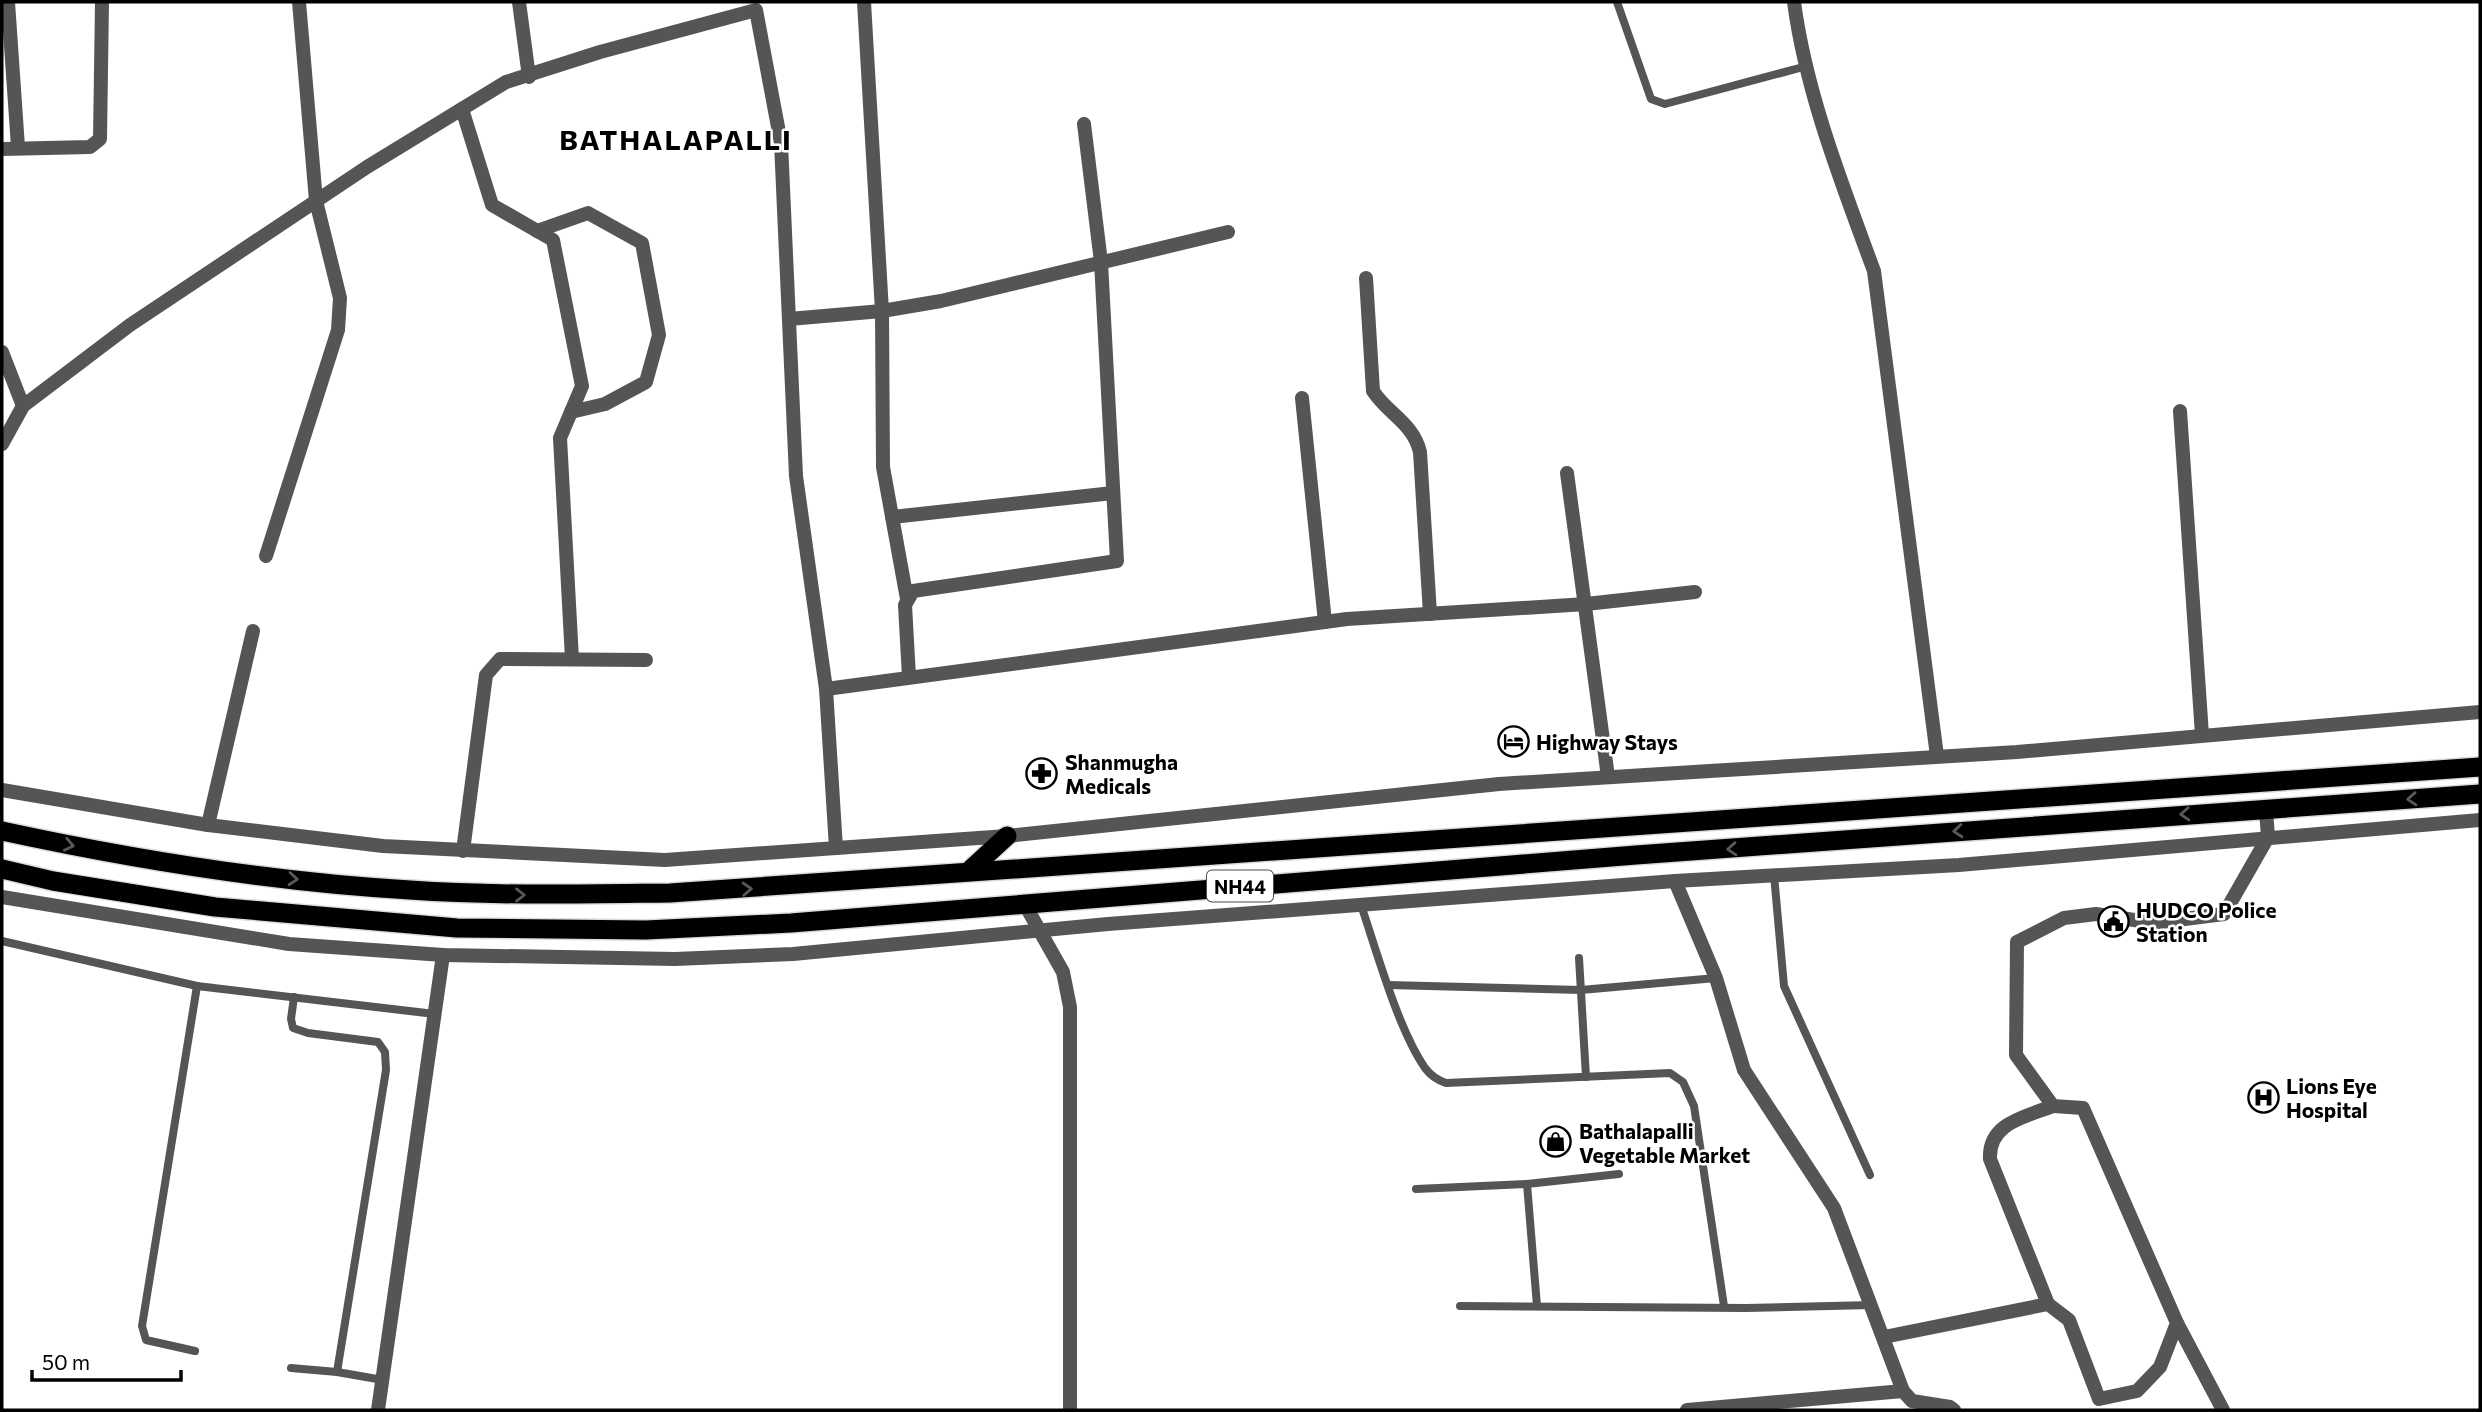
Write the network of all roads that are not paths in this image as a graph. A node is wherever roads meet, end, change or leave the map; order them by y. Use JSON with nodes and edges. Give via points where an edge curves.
{"nodes":[{"id":1,"x":8,"y":2,"type":"edge"},
{"id":2,"x":102,"y":2,"type":"edge"},
{"id":3,"x":299,"y":2,"type":"edge"},
{"id":4,"x":519,"y":2,"type":"edge"},
{"id":5,"x":864,"y":2,"type":"edge"},
{"id":6,"x":1617,"y":2,"type":"edge"},
{"id":7,"x":1794,"y":2,"type":"edge"},
{"id":8,"x":756,"y":6,"type":"edge"},
{"id":9,"x":7,"y":50,"type":"edge"},
{"id":10,"x":1807,"y":66,"type":"junction"},
{"id":11,"x":529,"y":77,"type":"junction"},
{"id":12,"x":463,"y":109,"type":"junction"},
{"id":13,"x":1084,"y":124,"type":"dead end"},
{"id":14,"x":19,"y":147,"type":"junction"},
{"id":15,"x":2,"y":149,"type":"edge"},
{"id":16,"x":316,"y":201,"type":"junction"},
{"id":17,"x":537,"y":231,"type":"junction"},
{"id":18,"x":1228,"y":232,"type":"dead end"},
{"id":19,"x":1101,"y":262,"type":"junction"},
{"id":20,"x":1366,"y":278,"type":"dead end"},
{"id":21,"x":882,"y":311,"type":"junction"},
{"id":22,"x":789,"y":319,"type":"junction"},
{"id":23,"x":2,"y":352,"type":"edge"},
{"id":24,"x":7,"y":379,"type":"edge"},
{"id":25,"x":1302,"y":398,"type":"dead end"},
{"id":26,"x":23,"y":406,"type":"junction"},
{"id":27,"x":2180,"y":411,"type":"dead end"},
{"id":28,"x":571,"y":412,"type":"junction"},
{"id":29,"x":2,"y":443,"type":"edge"},
{"id":30,"x":1567,"y":473,"type":"dead end"},
{"id":31,"x":1113,"y":493,"type":"junction"},
{"id":32,"x":892,"y":517,"type":"junction"},
{"id":33,"x":266,"y":556,"type":"dead end"},
{"id":34,"x":1695,"y":592,"type":"dead end"},
{"id":35,"x":907,"y":599,"type":"junction"},
{"id":36,"x":1586,"y":604,"type":"junction"},
{"id":37,"x":1430,"y":614,"type":"junction"},
{"id":38,"x":1325,"y":622,"type":"junction"},
{"id":39,"x":253,"y":631,"type":"dead end"},
{"id":40,"x":572,"y":659,"type":"junction"},
{"id":41,"x":646,"y":660,"type":"dead end"},
{"id":42,"x":909,"y":677,"type":"junction"},
{"id":43,"x":826,"y":689,"type":"junction"},
{"id":44,"x":2480,"y":712,"type":"edge"},
{"id":45,"x":2202,"y":735,"type":"junction"},
{"id":46,"x":1937,"y":757,"type":"junction"},
{"id":47,"x":2480,"y":767,"type":"edge"},
{"id":48,"x":1608,"y":777,"type":"junction"},
{"id":49,"x":2,"y":790,"type":"edge"},
{"id":50,"x":2480,"y":794,"type":"edge"},
{"id":51,"x":2266,"y":810,"type":"junction"},
{"id":52,"x":2480,"y":820,"type":"edge"},
{"id":53,"x":208,"y":825,"type":"junction"},
{"id":54,"x":2,"y":831,"type":"edge"},
{"id":55,"x":1007,"y":836,"type":"junction"},
{"id":56,"x":2268,"y":837,"type":"junction"},
{"id":57,"x":836,"y":848,"type":"junction"},
{"id":58,"x":463,"y":851,"type":"junction"},
{"id":59,"x":2,"y":869,"type":"edge"},
{"id":60,"x":969,"y":871,"type":"junction"},
{"id":61,"x":1774,"y":875,"type":"junction"},
{"id":62,"x":1675,"y":881,"type":"junction"},
{"id":63,"x":2,"y":897,"type":"edge"},
{"id":64,"x":1024,"y":903,"type":"junction"},
{"id":65,"x":1361,"y":905,"type":"junction"},
{"id":66,"x":1043,"y":932,"type":"junction"},
{"id":67,"x":2,"y":941,"type":"edge"},
{"id":68,"x":443,"y":956,"type":"junction"},
{"id":69,"x":1579,"y":958,"type":"dead end"},
{"id":70,"x":1716,"y":978,"type":"junction"},
{"id":71,"x":1388,"y":985,"type":"junction"},
{"id":72,"x":197,"y":986,"type":"junction"},
{"id":73,"x":1581,"y":990,"type":"junction"},
{"id":74,"x":294,"y":997,"type":"junction"},
{"id":75,"x":435,"y":1013,"type":"junction"},
{"id":76,"x":1586,"y":1077,"type":"junction"},
{"id":77,"x":2053,"y":1106,"type":"junction"},
{"id":78,"x":1619,"y":1174,"type":"dead end"},
{"id":79,"x":1870,"y":1175,"type":"dead end"},
{"id":80,"x":1527,"y":1184,"type":"junction"},
{"id":81,"x":1416,"y":1189,"type":"dead end"},
{"id":82,"x":2048,"y":1304,"type":"junction"},
{"id":83,"x":1872,"y":1305,"type":"junction"},
{"id":84,"x":1460,"y":1306,"type":"dead end"},
{"id":85,"x":1537,"y":1306,"type":"junction"},
{"id":86,"x":1724,"y":1306,"type":"junction"},
{"id":87,"x":2177,"y":1323,"type":"junction"},
{"id":88,"x":1884,"y":1337,"type":"junction"},
{"id":89,"x":195,"y":1351,"type":"dead end"},
{"id":90,"x":291,"y":1368,"type":"dead end"},
{"id":91,"x":337,"y":1372,"type":"junction"},
{"id":92,"x":383,"y":1380,"type":"junction"},
{"id":93,"x":1903,"y":1391,"type":"junction"},
{"id":94,"x":378,"y":1410,"type":"edge"},
{"id":95,"x":1070,"y":1410,"type":"edge"},
{"id":96,"x":1687,"y":1410,"type":"edge"},
{"id":97,"x":1954,"y":1410,"type":"edge"},
{"id":98,"x":2223,"y":1410,"type":"edge"}],
"edges":[{"from":1,"to":9,"type":"street"},
{"from":2,"to":14,"type":"street","via":[[100,139],[90,147]]},
{"from":3,"to":16,"type":"street"},
{"from":4,"to":11,"type":"street"},
{"from":5,"to":21,"type":"street"},
{"from":6,"to":10,"type":"lane","via":[[1656,103]]},
{"from":7,"to":10,"type":"street"},
{"from":8,"to":11,"type":"street"},
{"from":8,"to":22,"type":"street","via":[[781,143]]},
{"from":9,"to":14,"type":"street"},
{"from":10,"to":46,"type":"street","via":[[1874,271]]},
{"from":11,"to":12,"type":"street","via":[[506,82]]},
{"from":12,"to":16,"type":"street"},
{"from":12,"to":17,"type":"street","via":[[492,205]]},
{"from":13,"to":19,"type":"street"},
{"from":14,"to":15,"type":"street"},
{"from":16,"to":26,"type":"street","via":[[130,325]]},
{"from":16,"to":33,"type":"street","via":[[340,298],[338,330]]},
{"from":17,"to":28,"type":"street","via":[[553,240],[582,386]]},
{"from":17,"to":28,"type":"street","via":[[588,213],[642,243],[659,335],[646,382],[605,404]]},
{"from":18,"to":19,"type":"street"},
{"from":19,"to":21,"type":"street"},
{"from":19,"to":31,"type":"street"},
{"from":20,"to":37,"type":"street","via":[[1373,391],[1410,428],[1420,452]]},
{"from":21,"to":22,"type":"street"},
{"from":21,"to":32,"type":"street","via":[[883,467]]},
{"from":22,"to":43,"type":"street","via":[[796,476]]},
{"from":23,"to":24,"type":"street"},
{"from":24,"to":26,"type":"street"},
{"from":25,"to":38,"type":"street"},
{"from":26,"to":29,"type":"street"},
{"from":27,"to":45,"type":"street"},
{"from":28,"to":40,"type":"street","via":[[560,438]]},
{"from":30,"to":36,"type":"street"},
{"from":31,"to":32,"type":"street"},
{"from":31,"to":35,"type":"street","via":[[1117,561],[913,592]]},
{"from":32,"to":35,"type":"street"},
{"from":34,"to":36,"type":"street"},
{"from":35,"to":42,"type":"street"},
{"from":36,"to":37,"type":"street"},
{"from":36,"to":48,"type":"street"},
{"from":37,"to":38,"type":"street"},
{"from":38,"to":42,"type":"street"},
{"from":39,"to":53,"type":"street"},
{"from":40,"to":41,"type":"street"},
{"from":40,"to":58,"type":"street","via":[[500,659],[488,670]]},
{"from":42,"to":43,"type":"street"},
{"from":43,"to":57,"type":"street"},
{"from":44,"to":45,"type":"street"},
{"from":45,"to":46,"type":"street"},
{"from":46,"to":48,"type":"street"},
{"from":47,"to":60,"type":"highway","number":"NH44"},
{"from":48,"to":55,"type":"street","via":[[1499,784]]},
{"from":49,"to":53,"type":"street"},
{"from":50,"to":51,"type":"highway","number":"NH44","one_way":true},
{"from":51,"to":56,"type":"street"},
{"from":51,"to":64,"type":"highway","number":"NH44","one_way":true},
{"from":52,"to":56,"type":"street"},
{"from":53,"to":58,"type":"street"},
{"from":54,"to":60,"type":"highway","number":"NH44","one_way":true,"via":[[129,858],[257,876],[485,894],[670,893]]},
{"from":55,"to":57,"type":"street"},
{"from":55,"to":60,"type":"highway"},
{"from":56,"to":61,"type":"street","via":[[1959,865]]},
{"from":56,"to":77,"type":"street","via":[[2224,914],[2153,923],[2096,914],[2064,918],[2017,942],[2016,1055]]},
{"from":57,"to":58,"type":"street","via":[[665,860]]},
{"from":59,"to":64,"type":"highway","number":"NH44","via":[[215,907],[457,928],[646,930]]},
{"from":61,"to":62,"type":"street"},
{"from":61,"to":79,"type":"lane","via":[[1784,986]]},
{"from":62,"to":65,"type":"street"},
{"from":62,"to":70,"type":"street"},
{"from":63,"to":68,"type":"street","via":[[289,944]]},
{"from":64,"to":66,"type":"street"},
{"from":65,"to":66,"type":"street"},
{"from":65,"to":71,"type":"lane"},
{"from":66,"to":68,"type":"street","via":[[793,954],[675,959]]},
{"from":66,"to":95,"type":"street","via":[[1063,972],[1070,1007]]},
{"from":67,"to":72,"type":"lane"},
{"from":68,"to":75,"type":"street"},
{"from":69,"to":73,"type":"lane"},
{"from":70,"to":73,"type":"lane"},
{"from":70,"to":83,"type":"street","via":[[1744,1070],[1834,1208]]},
{"from":71,"to":73,"type":"lane"},
{"from":71,"to":76,"type":"lane","via":[[1424,1066],[1436,1080]]},
{"from":72,"to":74,"type":"lane"},
{"from":72,"to":89,"type":"lane","via":[[142,1326],[146,1340]]},
{"from":73,"to":76,"type":"lane"},
{"from":74,"to":75,"type":"lane"},
{"from":74,"to":91,"type":"lane","via":[[293,1028],[378,1042],[385,1052],[386,1070]]},
{"from":75,"to":92,"type":"street"},
{"from":76,"to":86,"type":"lane","via":[[1670,1073],[1690,1092]]},
{"from":77,"to":82,"type":"street","via":[[2001,1126],[1989,1146],[1990,1159]]},
{"from":77,"to":87,"type":"street","via":[[2083,1108]]},
{"from":78,"to":80,"type":"lane"},
{"from":80,"to":81,"type":"lane"},
{"from":80,"to":85,"type":"lane"},
{"from":82,"to":87,"type":"street","via":[[2069,1320],[2099,1399],[2137,1391],[2160,1367]]},
{"from":82,"to":88,"type":"street"},
{"from":83,"to":86,"type":"lane"},
{"from":83,"to":88,"type":"street"},
{"from":84,"to":85,"type":"lane"},
{"from":85,"to":86,"type":"lane"},
{"from":87,"to":98,"type":"street"},
{"from":88,"to":93,"type":"street"},
{"from":90,"to":91,"type":"lane"},
{"from":91,"to":92,"type":"lane"},
{"from":92,"to":94,"type":"street"},
{"from":93,"to":96,"type":"street"},
{"from":93,"to":97,"type":"street","via":[[1912,1401]]}]}
